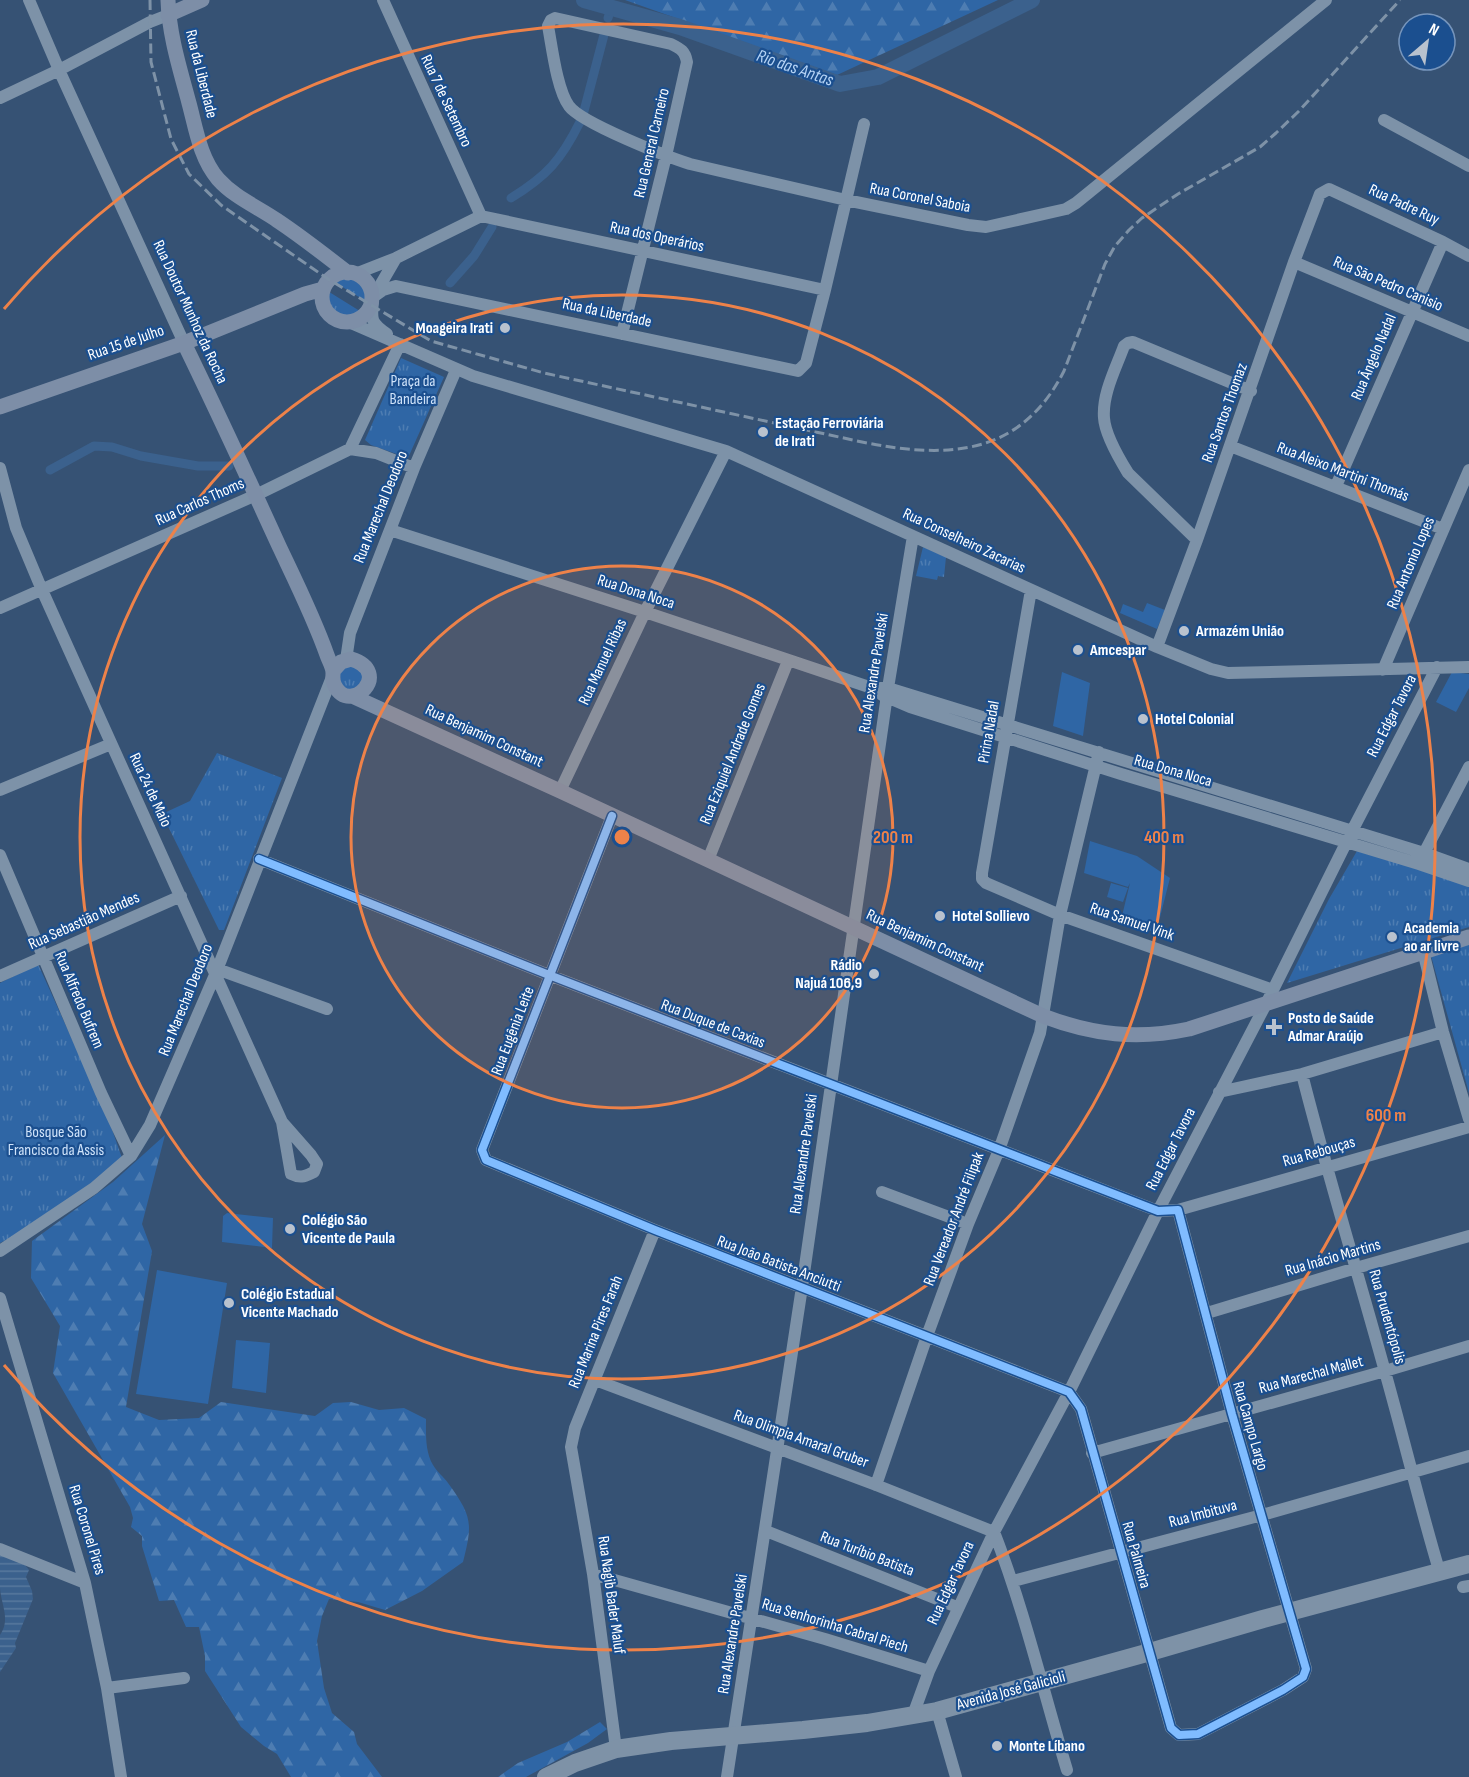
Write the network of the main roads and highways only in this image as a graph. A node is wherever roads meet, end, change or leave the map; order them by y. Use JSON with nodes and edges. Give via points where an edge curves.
{"nodes":[{"id":1,"x":202,"y":0,"type":"edge"},
{"id":2,"x":168,"y":8,"type":"edge"},
{"id":3,"x":314,"y":247,"type":"junction"},
{"id":4,"x":352,"y":274,"type":"junction"},
{"id":5,"x":326,"y":284,"type":"junction"},
{"id":6,"x":297,"y":298,"type":"junction"},
{"id":7,"x":326,"y":311,"type":"junction"},
{"id":8,"x":184,"y":343,"type":"junction"},
{"id":9,"x":0,"y":407,"type":"edge"},
{"id":10,"x":338,"y":668,"type":"junction"},
{"id":11,"x":367,"y":687,"type":"junction"},
{"id":12,"x":346,"y":695,"type":"junction"},
{"id":13,"x":389,"y":712,"type":"junction"},
{"id":14,"x":1469,"y":937,"type":"edge"},
{"id":15,"x":1469,"y":1564,"type":"edge"},
{"id":16,"x":546,"y":1777,"type":"edge"}],
"edges":[{"from":1,"to":2,"type":"main road"},
{"from":2,"to":3,"type":"main road","name":"Rua da Liberdade","via":[[177,58],[209,165],[233,193]]},
{"from":3,"to":4,"type":"main road","name":"Rua da Liberdade"},
{"from":3,"to":5,"type":"main road"},
{"from":4,"to":5,"type":"main road","via":[[341,273]]},
{"from":4,"to":7,"type":"main road","via":[[369,283],[373,299],[370,309],[351,323]]},
{"from":5,"to":6,"type":"main road","name":"Rua 15 de Julho"},
{"from":5,"to":7,"type":"main road","via":[[322,303]]},
{"from":6,"to":7,"type":"main road"},
{"from":6,"to":8,"type":"main road","name":"Rua 15 de Julho"},
{"from":8,"to":9,"type":"main road","name":"Rua 15 de Julho"},
{"from":8,"to":10,"type":"main road","name":"Rua Doutor Munhoz da Rocha"},
{"from":10,"to":11,"type":"main road","via":[[351,659],[363,664],[369,675]]},
{"from":10,"to":12,"type":"main road","via":[[333,683]]},
{"from":11,"to":12,"type":"main road","via":[[363,692]]},
{"from":11,"to":13,"type":"main road","name":"Rua Benjamim Constant"},
{"from":12,"to":13,"type":"main road","name":"Rua Benjamim Constant"},
{"from":13,"to":14,"type":"main road","name":"Rua Benjamim Constant","via":[[1043,1016],[1096,1032],[1131,1035],[1189,1029],[1270,996]]},
{"from":15,"to":16,"type":"highway","name":"Avenida José Galicioli","via":[[937,1711],[813,1729],[616,1749]]}]}
